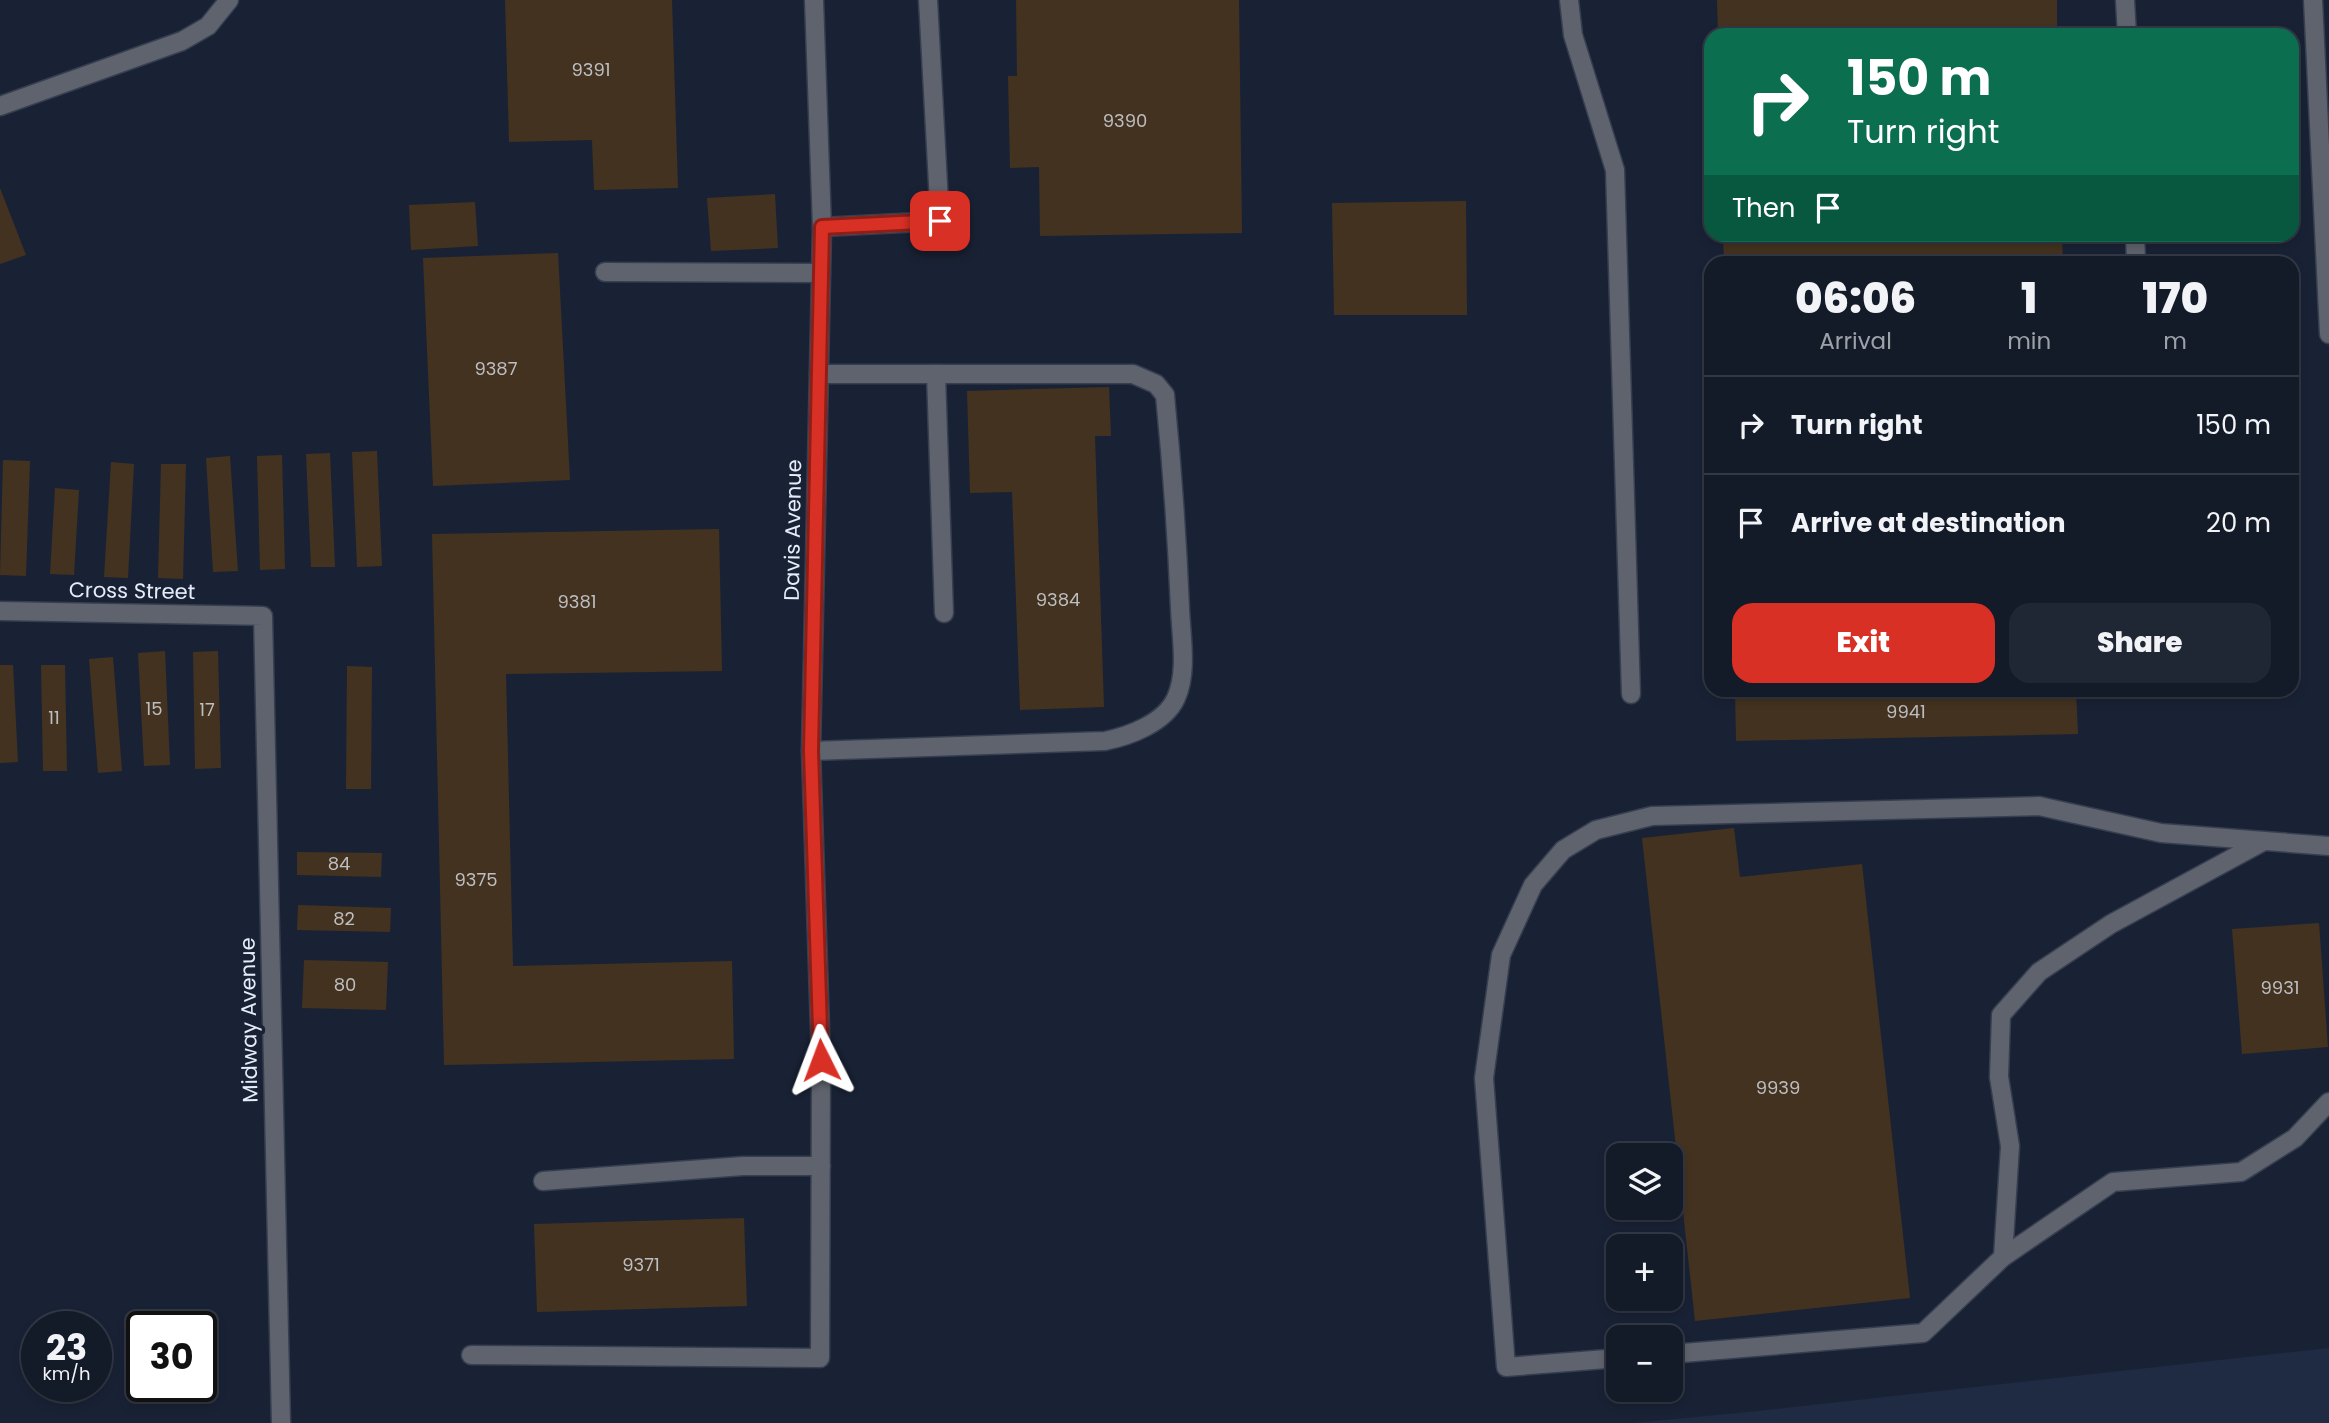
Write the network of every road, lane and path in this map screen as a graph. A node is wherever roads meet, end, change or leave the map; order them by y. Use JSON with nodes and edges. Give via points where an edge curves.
{"nodes":[{"id":1,"x":229,"y":0,"type":"edge"},
{"id":2,"x":814,"y":0,"type":"edge"},
{"id":3,"x":928,"y":0,"type":"edge"},
{"id":4,"x":1569,"y":0,"type":"edge"},
{"id":5,"x":2125,"y":0,"type":"edge"},
{"id":6,"x":2313,"y":0,"type":"edge"},
{"id":7,"x":2127,"y":28,"type":"edge"},
{"id":8,"x":0,"y":106,"type":"edge"},
{"id":9,"x":822,"y":227,"type":"junction"},
{"id":10,"x":605,"y":272,"type":"dead end"},
{"id":11,"x":821,"y":273,"type":"junction"},
{"id":12,"x":2329,"y":334,"type":"edge"},
{"id":13,"x":819,"y":374,"type":"junction"},
{"id":14,"x":936,"y":374,"type":"junction"},
{"id":15,"x":0,"y":611,"type":"edge"},
{"id":16,"x":944,"y":613,"type":"dead end"},
{"id":17,"x":263,"y":616,"type":"joint"},
{"id":18,"x":1631,"y":694,"type":"dead end"},
{"id":19,"x":811,"y":751,"type":"junction"},
{"id":20,"x":2264,"y":841,"type":"junction"},
{"id":21,"x":2329,"y":846,"type":"edge"},
{"id":22,"x":2329,"y":1102,"type":"edge"},
{"id":23,"x":821,"y":1166,"type":"junction"},
{"id":24,"x":543,"y":1181,"type":"dead end"},
{"id":25,"x":2004,"y":1257,"type":"junction"},
{"id":26,"x":1683,"y":1353,"type":"edge"},
{"id":27,"x":471,"y":1355,"type":"dead end"},
{"id":28,"x":1606,"y":1359,"type":"edge"},
{"id":29,"x":281,"y":1423,"type":"edge"}],
"edges":[{"from":1,"to":8,"type":"street","via":[[208,26],[182,41]]},
{"from":2,"to":9,"type":"street","name":"Davis Avenue"},
{"from":3,"to":9,"type":"street","via":[[940,221]]},
{"from":4,"to":18,"type":"street","via":[[1573,35],[1615,170]]},
{"from":5,"to":7,"type":"street"},
{"from":6,"to":12,"type":"street"},
{"from":9,"to":11,"type":"street","name":"Davis Avenue"},
{"from":10,"to":11,"type":"street"},
{"from":11,"to":13,"type":"street","name":"Davis Avenue"},
{"from":13,"to":14,"type":"street"},
{"from":13,"to":19,"type":"street","name":"Davis Avenue"},
{"from":14,"to":16,"type":"street"},
{"from":14,"to":19,"type":"street","via":[[1133,374],[1156,384],[1165,395],[1182,671],[1176,699],[1145,727],[1105,741]]},
{"from":15,"to":17,"type":"street","name":"Cross Street"},
{"from":17,"to":29,"type":"street","name":"Midway Avenue"},
{"from":19,"to":23,"type":"street","name":"Davis Avenue"},
{"from":20,"to":21,"type":"street"},
{"from":20,"to":25,"type":"street","via":[[2111,924],[2039,972],[2001,1014],[1999,1077],[2010,1146]]},
{"from":20,"to":28,"type":"street","via":[[2161,833],[2039,806],[1652,816],[1595,830],[1563,850],[1533,885],[1501,955],[1484,1078],[1506,1367]]},
{"from":22,"to":25,"type":"street","via":[[2295,1138],[2241,1171],[2113,1182]]},
{"from":23,"to":24,"type":"street","via":[[743,1166]]},
{"from":23,"to":27,"type":"street","name":"Davis Avenue","via":[[820,1358]]},
{"from":25,"to":26,"type":"street","via":[[1923,1333]]}]}
